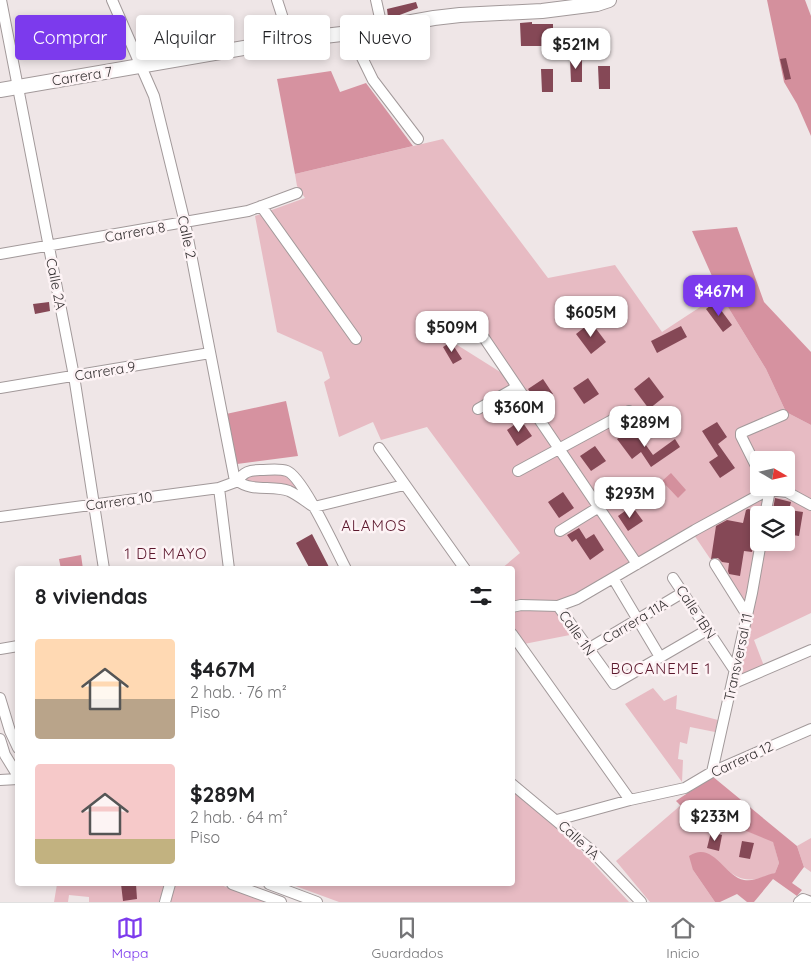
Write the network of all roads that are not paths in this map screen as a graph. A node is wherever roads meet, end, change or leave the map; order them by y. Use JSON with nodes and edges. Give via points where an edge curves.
{"nodes":[{"id":1,"x":1,"y":0,"type":"edge"},
{"id":2,"x":112,"y":0,"type":"edge"},
{"id":3,"x":278,"y":0,"type":"edge"},
{"id":4,"x":376,"y":0,"type":"edge"},
{"id":5,"x":609,"y":0,"type":"edge"},
{"id":6,"x":282,"y":15,"type":"edge"},
{"id":7,"x":379,"y":15,"type":"edge"},
{"id":8,"x":430,"y":20,"type":"edge"},
{"id":9,"x":244,"y":48,"type":"edge"},
{"id":10,"x":363,"y":60,"type":"edge"},
{"id":11,"x":142,"y":66,"type":"junction"},
{"id":12,"x":17,"y":87,"type":"junction"},
{"id":13,"x":0,"y":90,"type":"edge"},
{"id":14,"x":418,"y":139,"type":"dead end"},
{"id":15,"x":297,"y":193,"type":"dead end"},
{"id":16,"x":261,"y":206,"type":"junction"},
{"id":17,"x":185,"y":223,"type":"junction"},
{"id":18,"x":49,"y":246,"type":"junction"},
{"id":19,"x":0,"y":254,"type":"edge"},
{"id":20,"x":472,"y":320,"type":"dead end"},
{"id":21,"x":356,"y":340,"type":"dead end"},
{"id":22,"x":210,"y":353,"type":"junction"},
{"id":23,"x":74,"y":376,"type":"junction"},
{"id":24,"x":517,"y":387,"type":"junction"},
{"id":25,"x":0,"y":388,"type":"edge"},
{"id":26,"x":478,"y":409,"type":"dead end"},
{"id":27,"x":629,"y":411,"type":"dead end"},
{"id":28,"x":783,"y":415,"type":"dead end"},
{"id":29,"x":379,"y":448,"type":"dead end"},
{"id":30,"x":559,"y":449,"type":"junction"},
{"id":31,"x":750,"y":454,"type":"edge"},
{"id":32,"x":518,"y":471,"type":"dead end"},
{"id":33,"x":237,"y":481,"type":"junction"},
{"id":34,"x":638,"y":484,"type":"dead end"},
{"id":35,"x":404,"y":485,"type":"junction"},
{"id":36,"x":219,"y":488,"type":"junction"},
{"id":37,"x":756,"y":496,"type":"edge"},
{"id":38,"x":794,"y":496,"type":"edge"},
{"id":39,"x":95,"y":504,"type":"junction"},
{"id":40,"x":811,"y":506,"type":"edge"},
{"id":41,"x":314,"y":507,"type":"junction"},
{"id":42,"x":599,"y":508,"type":"junction"},
{"id":43,"x":0,"y":517,"type":"edge"},
{"id":44,"x":560,"y":531,"type":"dead end"},
{"id":45,"x":759,"y":551,"type":"edge"},
{"id":46,"x":637,"y":564,"type":"junction"},
{"id":47,"x":715,"y":564,"type":"dead end"},
{"id":48,"x":104,"y":566,"type":"edge"},
{"id":49,"x":229,"y":566,"type":"edge"},
{"id":50,"x":344,"y":566,"type":"edge"},
{"id":51,"x":463,"y":566,"type":"edge"},
{"id":52,"x":613,"y":578,"type":"junction"},
{"id":53,"x":673,"y":578,"type":"dead end"},
{"id":54,"x":682,"y":593,"type":"junction"},
{"id":55,"x":515,"y":606,"type":"edge"},
{"id":56,"x":558,"y":606,"type":"junction"},
{"id":57,"x":747,"y":615,"type":"junction"},
{"id":58,"x":638,"y":619,"type":"junction"},
{"id":59,"x":707,"y":630,"type":"junction"},
{"id":60,"x":515,"y":638,"type":"edge"},
{"id":61,"x":15,"y":646,"type":"edge"},
{"id":62,"x":0,"y":649,"type":"edge"},
{"id":63,"x":588,"y":649,"type":"junction"},
{"id":64,"x":811,"y":650,"type":"edge"},
{"id":65,"x":660,"y":657,"type":"junction"},
{"id":66,"x":735,"y":671,"type":"junction"},
{"id":67,"x":732,"y":684,"type":"junction"},
{"id":68,"x":0,"y":698,"type":"edge"},
{"id":69,"x":811,"y":728,"type":"edge"},
{"id":70,"x":0,"y":739,"type":"edge"},
{"id":71,"x":15,"y":742,"type":"edge"},
{"id":72,"x":15,"y":772,"type":"edge"},
{"id":73,"x":712,"y":772,"type":"junction"},
{"id":74,"x":15,"y":778,"type":"edge"},
{"id":75,"x":0,"y":780,"type":"edge"},
{"id":76,"x":515,"y":786,"type":"edge"},
{"id":77,"x":630,"y":800,"type":"junction"},
{"id":78,"x":558,"y":820,"type":"junction"},
{"id":79,"x":169,"y":886,"type":"edge"},
{"id":80,"x":237,"y":886,"type":"edge"},
{"id":81,"x":274,"y":886,"type":"edge"},
{"id":82,"x":165,"y":902,"type":"edge"},
{"id":83,"x":281,"y":902,"type":"edge"},
{"id":84,"x":317,"y":902,"type":"edge"},
{"id":85,"x":641,"y":902,"type":"edge"},
{"id":86,"x":799,"y":902,"type":"edge"},
{"id":87,"x":811,"y":902,"type":"edge"}],
"edges":[{"from":1,"to":12,"type":"street","name":"Calle 2A"},
{"from":2,"to":11,"type":"street","name":"Calle 2"},
{"from":3,"to":6,"type":"street"},
{"from":4,"to":7,"type":"street"},
{"from":5,"to":8,"type":"highway","name":"Carrera 7","via":[[542,11]]},
{"from":9,"to":11,"type":"highway","name":"Carrera 7"},
{"from":10,"to":14,"type":"street","via":[[373,80]]},
{"from":11,"to":12,"type":"highway","name":"Carrera 7"},
{"from":11,"to":17,"type":"street","name":"Calle 2","via":[[154,96]]},
{"from":12,"to":13,"type":"highway","name":"Carrera 7"},
{"from":12,"to":18,"type":"street","name":"Calle 2A"},
{"from":15,"to":16,"type":"street","name":"Carrera 8"},
{"from":16,"to":17,"type":"street","name":"Carrera 8"},
{"from":16,"to":21,"type":"street"},
{"from":17,"to":18,"type":"street","name":"Carrera 8"},
{"from":17,"to":22,"type":"street","name":"Calle 2"},
{"from":18,"to":19,"type":"street","name":"Carrera 8"},
{"from":18,"to":23,"type":"street","name":"Calle 2A"},
{"from":20,"to":24,"type":"street"},
{"from":22,"to":23,"type":"street","name":"Carrera 9"},
{"from":22,"to":33,"type":"street","name":"Calle 2"},
{"from":23,"to":25,"type":"street","name":"Carrera 9"},
{"from":23,"to":39,"type":"street","name":"Calle 2A"},
{"from":24,"to":26,"type":"street"},
{"from":24,"to":30,"type":"street"},
{"from":27,"to":30,"type":"street"},
{"from":28,"to":31,"type":"street","via":[[741,433]]},
{"from":29,"to":35,"type":"street"},
{"from":30,"to":32,"type":"street"},
{"from":30,"to":42,"type":"street"},
{"from":33,"to":36,"type":"street","name":"Carrera 10"},
{"from":33,"to":41,"type":"street","via":[[250,486],[290,491]]},
{"from":33,"to":41,"type":"street","name":"Carrera 10","via":[[251,470],[288,471],[304,487]]},
{"from":34,"to":42,"type":"street"},
{"from":35,"to":41,"type":"street"},
{"from":35,"to":51,"type":"street"},
{"from":36,"to":39,"type":"street","name":"Carrera 10"},
{"from":36,"to":49,"type":"street"},
{"from":37,"to":46,"type":"street"},
{"from":38,"to":40,"type":"street"},
{"from":39,"to":43,"type":"street","name":"Carrera 10"},
{"from":39,"to":48,"type":"street","name":"Calle 2A"},
{"from":41,"to":50,"type":"street"},
{"from":42,"to":44,"type":"street"},
{"from":42,"to":46,"type":"street"},
{"from":45,"to":57,"type":"street","name":"Transversal 11"},
{"from":46,"to":52,"type":"street"},
{"from":47,"to":57,"type":"street"},
{"from":52,"to":56,"type":"street"},
{"from":52,"to":58,"type":"street"},
{"from":53,"to":54,"type":"street","name":"Calle 1BN"},
{"from":54,"to":58,"type":"street","name":"Carrera 11A"},
{"from":54,"to":59,"type":"street","name":"Calle 1BN"},
{"from":55,"to":56,"type":"street"},
{"from":56,"to":63,"type":"street","name":"Calle 1N"},
{"from":57,"to":66,"type":"street","name":"Transversal 11"},
{"from":58,"to":63,"type":"street","name":"Carrera 11A"},
{"from":58,"to":65,"type":"street"},
{"from":59,"to":65,"type":"street"},
{"from":59,"to":66,"type":"street","name":"Calle 1BN"},
{"from":60,"to":77,"type":"street"},
{"from":61,"to":62,"type":"street"},
{"from":63,"to":65,"type":"street","name":"Calle 1N","via":[[614,684]]},
{"from":64,"to":67,"type":"street"},
{"from":66,"to":67,"type":"street","name":"Transversal 11"},
{"from":67,"to":73,"type":"street","name":"Transversal 11"},
{"from":68,"to":71,"type":"street"},
{"from":69,"to":73,"type":"street","name":"Carrera 12"},
{"from":70,"to":72,"type":"street"},
{"from":73,"to":77,"type":"street","name":"Carrera 12","via":[[685,788]]},
{"from":74,"to":75,"type":"street"},
{"from":76,"to":78,"type":"street","name":"Calle 1A"},
{"from":77,"to":78,"type":"street","name":"Carrera 12"},
{"from":78,"to":85,"type":"street","name":"Calle 1A"},
{"from":79,"to":82,"type":"street"},
{"from":80,"to":83,"type":"street"},
{"from":81,"to":84,"type":"street"},
{"from":86,"to":87,"type":"street","via":[[803,899]]}]}
